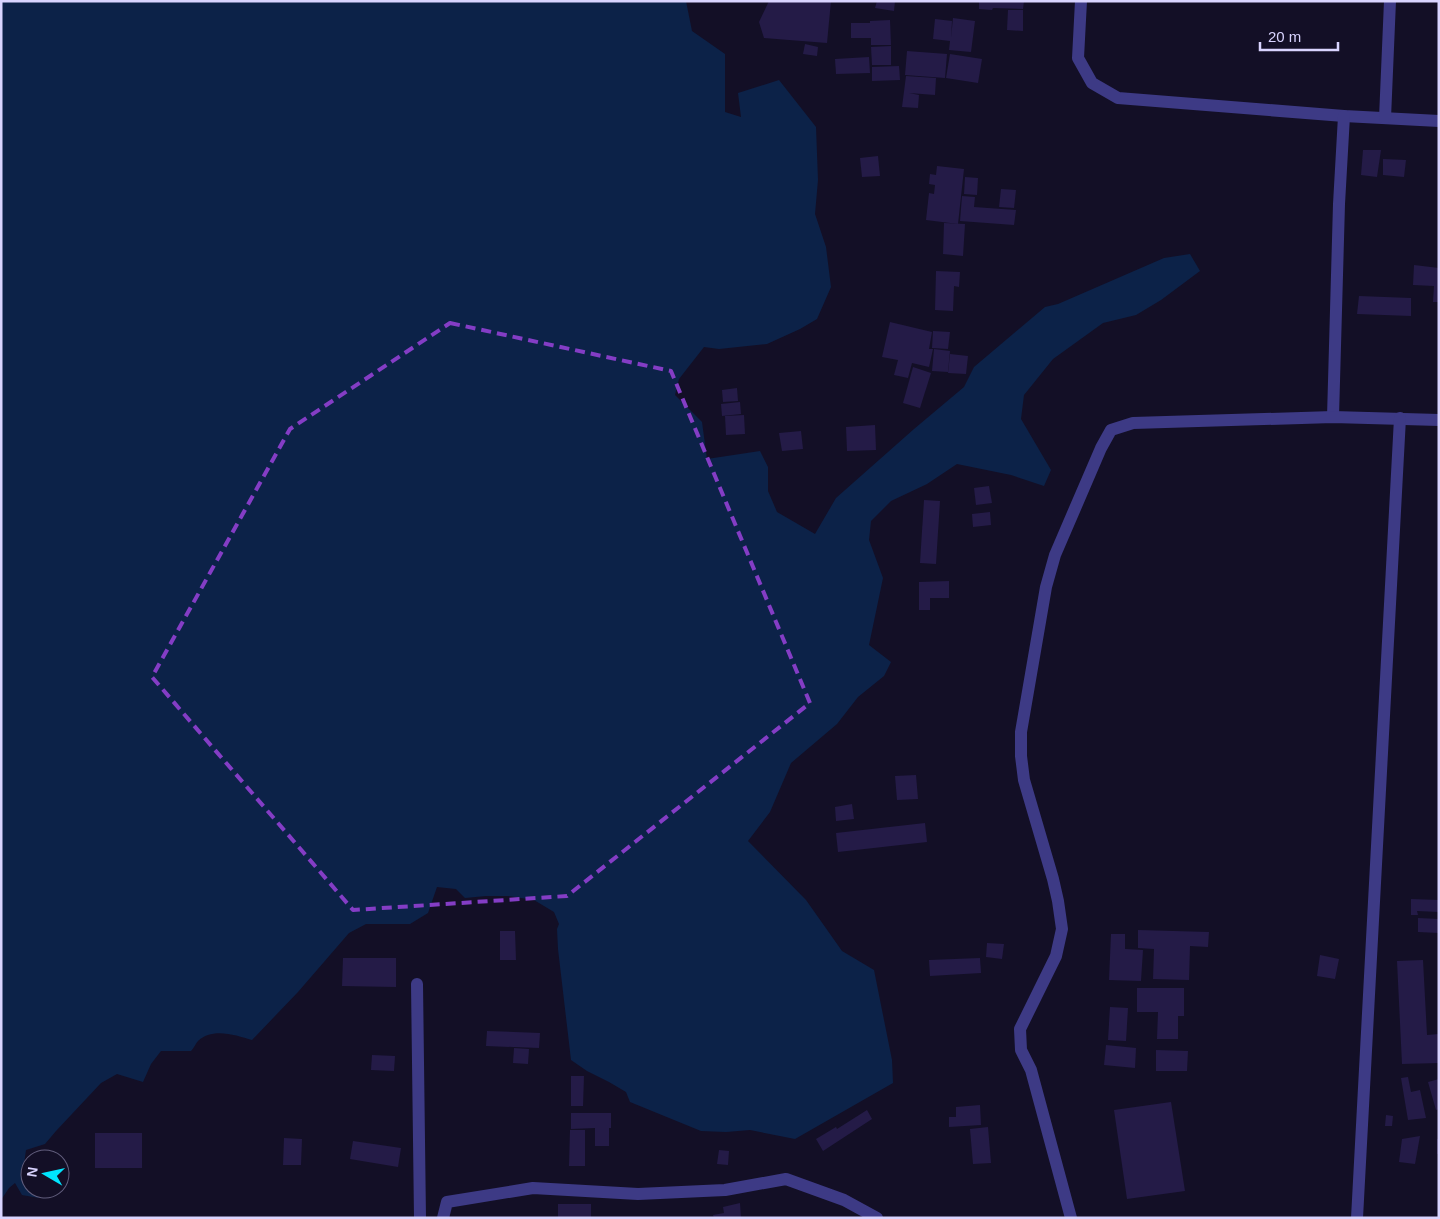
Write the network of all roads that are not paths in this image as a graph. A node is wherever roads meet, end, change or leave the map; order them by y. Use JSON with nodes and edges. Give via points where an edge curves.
{"nodes":[{"id":1,"x":1081,"y":1,"type":"edge"},
{"id":2,"x":1390,"y":1,"type":"edge"},
{"id":3,"x":1344,"y":116,"type":"junction"},
{"id":4,"x":1385,"y":118,"type":"junction"},
{"id":5,"x":1439,"y":121,"type":"edge"},
{"id":6,"x":1332,"y":417,"type":"junction"},
{"id":7,"x":1400,"y":418,"type":"junction"},
{"id":8,"x":1439,"y":420,"type":"edge"},
{"id":9,"x":417,"y":984,"type":"dead end"},
{"id":10,"x":420,"y":1218,"type":"edge"},
{"id":11,"x":443,"y":1218,"type":"edge"},
{"id":12,"x":876,"y":1218,"type":"edge"},
{"id":13,"x":1071,"y":1218,"type":"edge"},
{"id":14,"x":1357,"y":1218,"type":"edge"}],
"edges":[{"from":1,"to":3,"type":"street","via":[[1078,58],[1092,83],[1118,98]]},
{"from":2,"to":4,"type":"street"},
{"from":3,"to":4,"type":"street"},
{"from":3,"to":6,"type":"street"},
{"from":4,"to":5,"type":"street"},
{"from":6,"to":7,"type":"street"},
{"from":6,"to":13,"type":"street","via":[[1133,423],[1111,430],[1055,555],[1037,631],[1021,740],[1024,780],[1053,879],[1062,929],[1056,956],[1020,1029],[1020,1050],[1031,1070]]},
{"from":7,"to":8,"type":"street"},
{"from":7,"to":14,"type":"street"},
{"from":9,"to":10,"type":"street"},
{"from":11,"to":12,"type":"street","via":[[448,1202],[533,1188],[638,1194],[725,1190],[786,1179],[844,1200]]}]}
